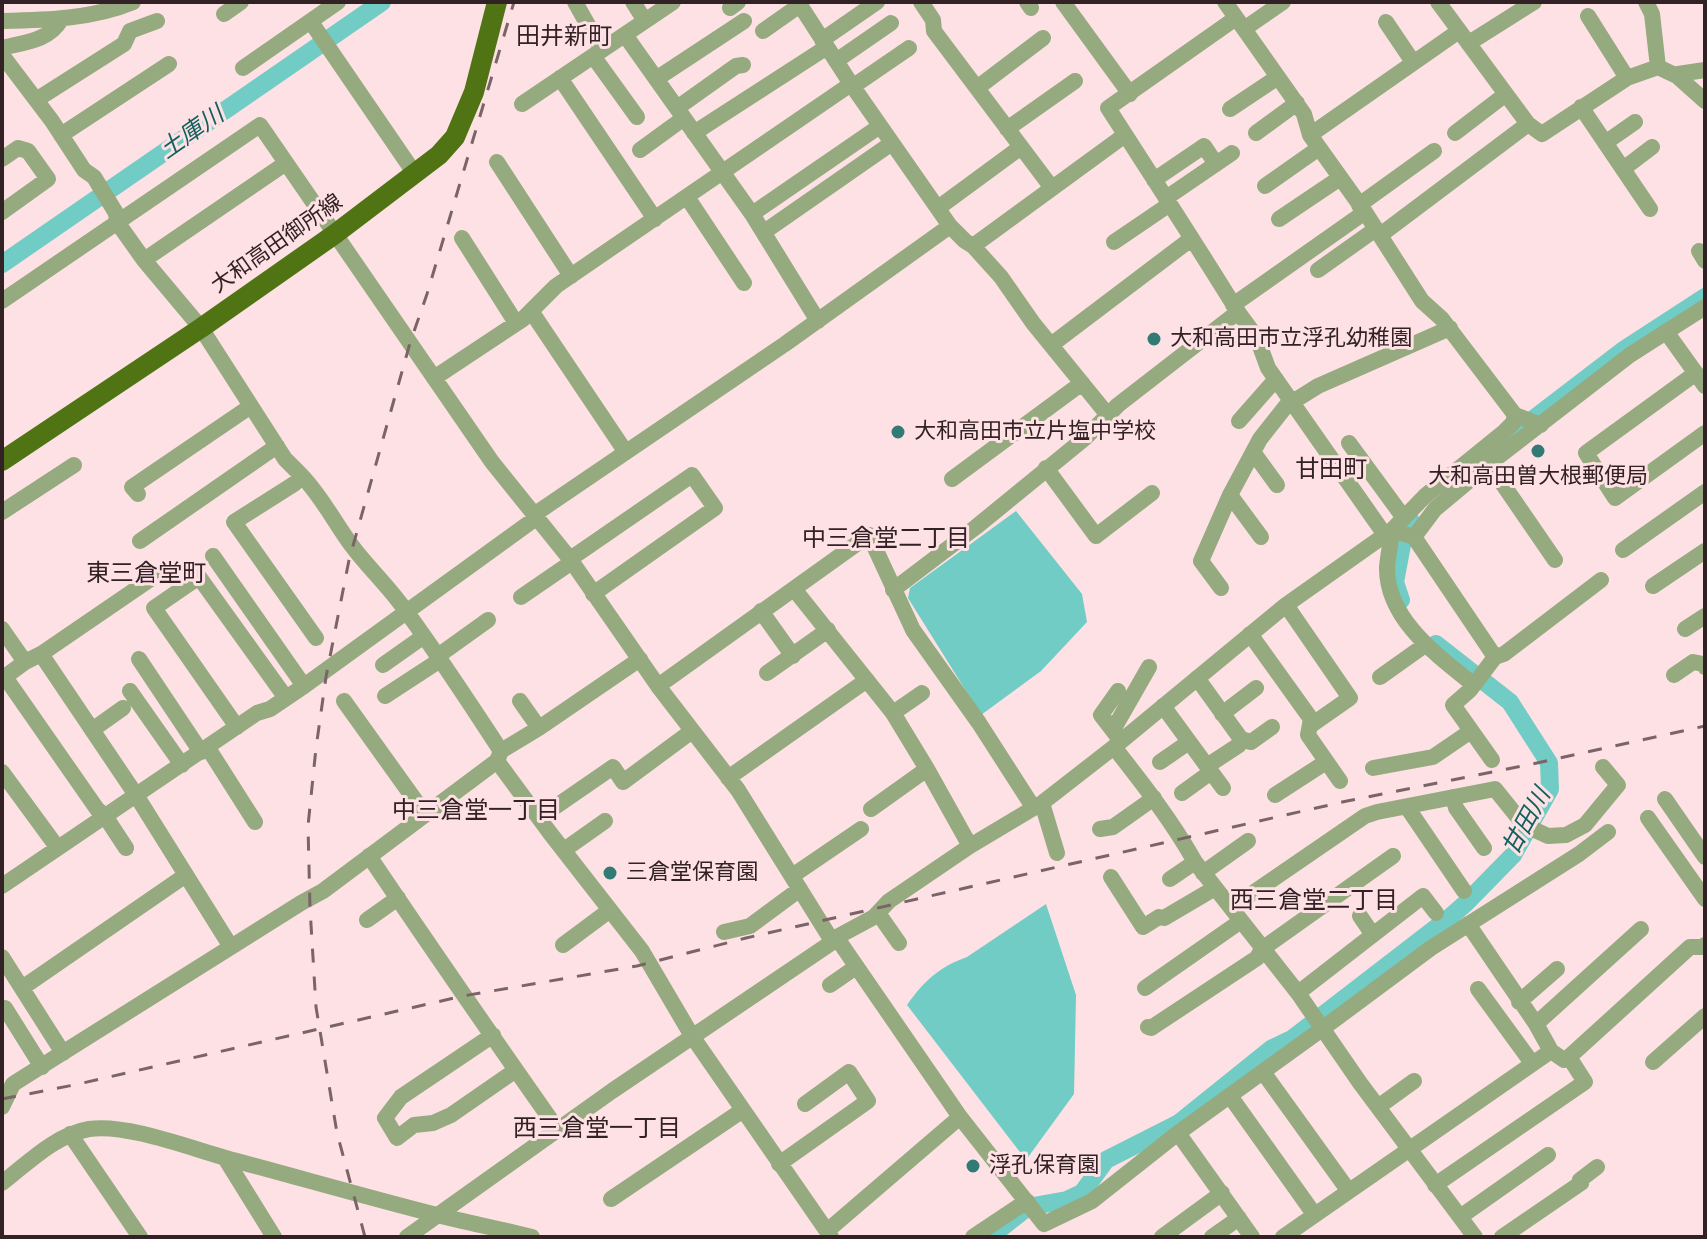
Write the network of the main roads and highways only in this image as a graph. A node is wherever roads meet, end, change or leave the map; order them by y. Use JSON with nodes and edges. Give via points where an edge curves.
{"nodes":[{"id":1,"x":497,"y":2,"type":"edge"},
{"id":2,"x":2,"y":461,"type":"edge"}],
"edges":[{"from":1,"to":2,"type":"main road","name":"大和高田御所線","via":[[474,92],[455,137],[439,155],[201,328]]}]}
